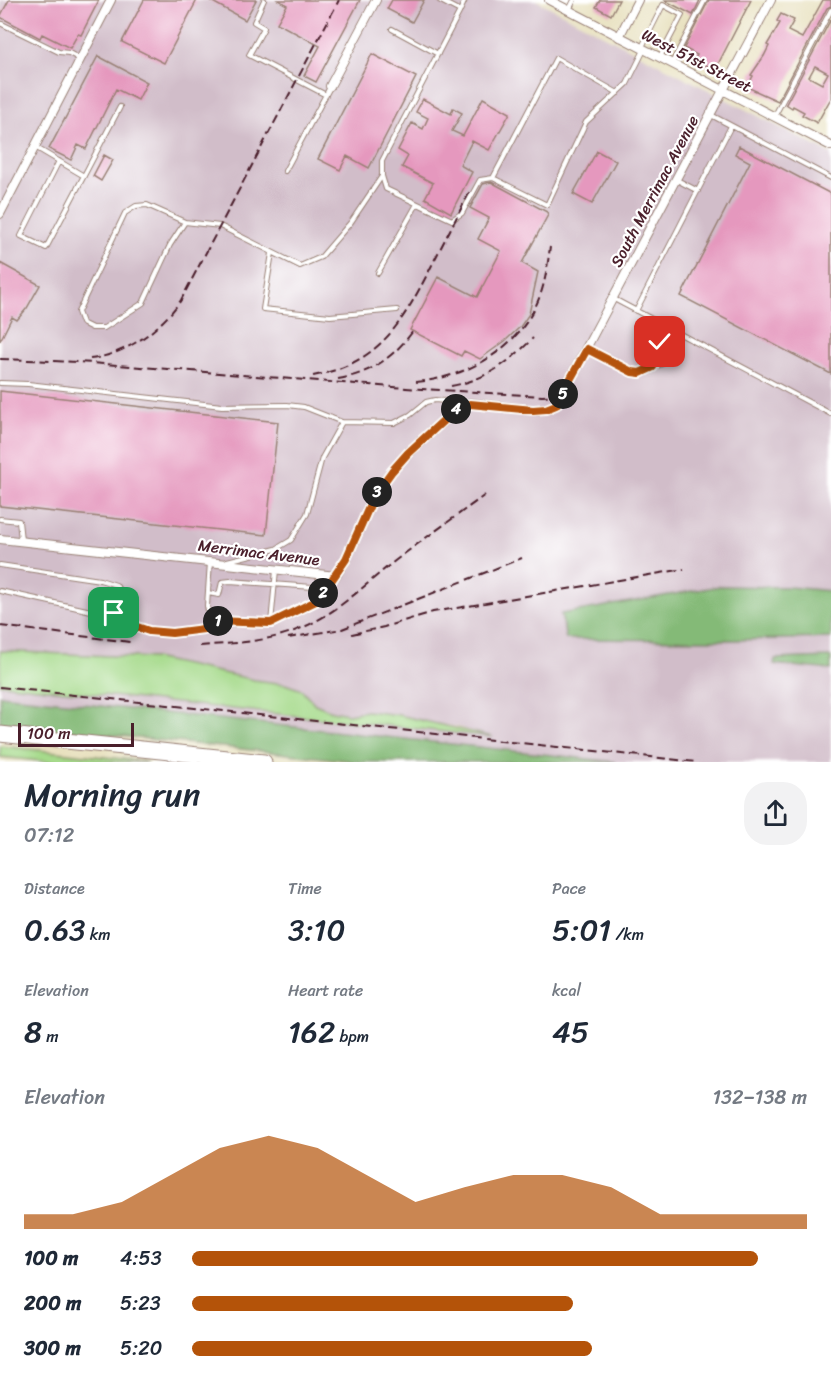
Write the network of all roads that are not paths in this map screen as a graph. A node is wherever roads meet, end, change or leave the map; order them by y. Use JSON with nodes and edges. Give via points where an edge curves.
{"nodes":[{"id":1,"x":111,"y":0,"type":"edge"},
{"id":2,"x":264,"y":0,"type":"edge"},
{"id":3,"x":376,"y":0,"type":"edge"},
{"id":4,"x":439,"y":0,"type":"edge"},
{"id":5,"x":465,"y":0,"type":"edge"},
{"id":6,"x":549,"y":0,"type":"edge"},
{"id":7,"x":574,"y":0,"type":"edge"},
{"id":8,"x":638,"y":0,"type":"edge"},
{"id":9,"x":705,"y":0,"type":"edge"},
{"id":10,"x":771,"y":0,"type":"edge"},
{"id":11,"x":831,"y":9,"type":"edge"},
{"id":12,"x":568,"y":10,"type":"junction"},
{"id":13,"x":460,"y":11,"type":"junction"},
{"id":14,"x":0,"y":23,"type":"edge"},
{"id":15,"x":392,"y":29,"type":"dead end"},
{"id":16,"x":619,"y":37,"type":"junction"},
{"id":17,"x":643,"y":49,"type":"junction"},
{"id":18,"x":438,"y":54,"type":"junction"},
{"id":19,"x":660,"y":58,"type":"junction"},
{"id":20,"x":80,"y":59,"type":"junction"},
{"id":21,"x":672,"y":64,"type":"junction"},
{"id":22,"x":328,"y":90,"type":"junction"},
{"id":23,"x":724,"y":91,"type":"junction"},
{"id":24,"x":618,"y":93,"type":"junction"},
{"id":25,"x":120,"y":107,"type":"dead end"},
{"id":26,"x":711,"y":116,"type":"junction"},
{"id":27,"x":774,"y":117,"type":"junction"},
{"id":28,"x":731,"y":126,"type":"junction"},
{"id":29,"x":830,"y":142,"type":"edge"},
{"id":30,"x":34,"y":147,"type":"junction"},
{"id":31,"x":59,"y":161,"type":"junction"},
{"id":32,"x":285,"y":171,"type":"dead end"},
{"id":33,"x":84,"y":176,"type":"junction"},
{"id":34,"x":382,"y":176,"type":"junction"},
{"id":35,"x":493,"y":178,"type":"junction"},
{"id":36,"x":831,"y":178,"type":"edge"},
{"id":37,"x":677,"y":180,"type":"junction"},
{"id":38,"x":698,"y":191,"type":"junction"},
{"id":39,"x":417,"y":204,"type":"junction"},
{"id":40,"x":0,"y":214,"type":"edge"},
{"id":41,"x":185,"y":222,"type":"junction"},
{"id":42,"x":272,"y":253,"type":"junction"},
{"id":43,"x":378,"y":273,"type":"dead end"},
{"id":44,"x":614,"y":299,"type":"junction"},
{"id":45,"x":397,"y":310,"type":"dead end"},
{"id":46,"x":636,"y":311,"type":"junction"},
{"id":47,"x":673,"y":331,"type":"junction"},
{"id":48,"x":667,"y":342,"type":"junction"},
{"id":49,"x":587,"y":349,"type":"junction"},
{"id":50,"x":653,"y":367,"type":"junction"},
{"id":51,"x":0,"y":383,"type":"edge"},
{"id":52,"x":470,"y":404,"type":"junction"},
{"id":53,"x":831,"y":414,"type":"edge"},
{"id":54,"x":342,"y":422,"type":"junction"},
{"id":55,"x":0,"y":519,"type":"edge"},
{"id":56,"x":0,"y":538,"type":"edge"},
{"id":57,"x":21,"y":541,"type":"junction"},
{"id":58,"x":210,"y":561,"type":"junction"},
{"id":59,"x":221,"y":563,"type":"junction"},
{"id":60,"x":0,"y":565,"type":"edge"},
{"id":61,"x":276,"y":570,"type":"junction"},
{"id":62,"x":336,"y":576,"type":"junction"},
{"id":63,"x":275,"y":586,"type":"junction"},
{"id":64,"x":327,"y":588,"type":"junction"},
{"id":65,"x":0,"y":591,"type":"edge"},
{"id":66,"x":208,"y":593,"type":"junction"},
{"id":67,"x":117,"y":610,"type":"junction"},
{"id":68,"x":215,"y":621,"type":"junction"},
{"id":69,"x":271,"y":623,"type":"junction"},
{"id":70,"x":0,"y":734,"type":"edge"},
{"id":71,"x":264,"y":762,"type":"edge"}],
"edges":[{"from":1,"to":20,"type":"street"},
{"from":2,"to":22,"type":"lane","via":[[254,22],[264,28],[249,55]]},
{"from":3,"to":22,"type":"street"},
{"from":4,"to":13,"type":"lane"},
{"from":5,"to":13,"type":"lane"},
{"from":6,"to":12,"type":"street","name":"West 51st Street"},
{"from":7,"to":12,"type":"lane"},
{"from":8,"to":16,"type":"street"},
{"from":9,"to":21,"type":"lane"},
{"from":10,"to":23,"type":"street","name":"South Merrimac Avenue"},
{"from":11,"to":27,"type":"lane"},
{"from":12,"to":16,"type":"street","name":"West 51st Street"},
{"from":13,"to":18,"type":"lane"},
{"from":14,"to":20,"type":"lane"},
{"from":15,"to":18,"type":"lane"},
{"from":16,"to":17,"type":"street","name":"West 51st Street"},
{"from":17,"to":19,"type":"street","name":"West 51st Street"},
{"from":17,"to":19,"type":"lane","via":[[663,5],[682,15]]},
{"from":17,"to":24,"type":"lane","via":[[627,84]]},
{"from":18,"to":34,"type":"lane","via":[[382,161]]},
{"from":19,"to":21,"type":"street","name":"West 51st Street"},
{"from":20,"to":30,"type":"street"},
{"from":21,"to":23,"type":"street","name":"West 51st Street"},
{"from":22,"to":32,"type":"lane"},
{"from":23,"to":26,"type":"street","name":"South Merrimac Avenue"},
{"from":23,"to":27,"type":"street","name":"West 51st Street"},
{"from":24,"to":35,"type":"lane","via":[[586,122],[547,205]]},
{"from":24,"to":35,"type":"lane","via":[[556,58]]},
{"from":25,"to":33,"type":"lane"},
{"from":26,"to":28,"type":"lane"},
{"from":26,"to":37,"type":"street","name":"South Merrimac Avenue"},
{"from":27,"to":29,"type":"street","name":"West 51st Street"},
{"from":28,"to":36,"type":"lane"},
{"from":28,"to":38,"type":"lane"},
{"from":30,"to":31,"type":"lane"},
{"from":30,"to":40,"type":"street"},
{"from":31,"to":33,"type":"lane"},
{"from":31,"to":33,"type":"lane","via":[[21,236],[46,248]]},
{"from":34,"to":39,"type":"lane","via":[[386,189]]},
{"from":34,"to":42,"type":"lane","via":[[321,257],[300,267]]},
{"from":35,"to":39,"type":"lane","via":[[480,180],[462,213],[452,220]]},
{"from":37,"to":38,"type":"lane"},
{"from":37,"to":44,"type":"street","name":"South Merrimac Avenue"},
{"from":38,"to":46,"type":"lane"},
{"from":39,"to":43,"type":"lane"},
{"from":41,"to":41,"type":"lane","via":[[147,205],[125,213],[78,312],[82,322],[92,328],[104,328],[143,303]]},
{"from":41,"to":42,"type":"lane","via":[[220,226]]},
{"from":42,"to":45,"type":"lane","via":[[263,309],[330,316]]},
{"from":44,"to":46,"type":"lane"},
{"from":44,"to":49,"type":"street","name":"South Merrimac Avenue"},
{"from":46,"to":47,"type":"lane"},
{"from":47,"to":48,"type":"lane"},
{"from":47,"to":53,"type":"lane"},
{"from":48,"to":50,"type":"lane","via":[[660,342],[652,358]]},
{"from":48,"to":50,"type":"lane","via":[[671,348],[668,355],[662,364]]},
{"from":49,"to":50,"type":"lane","via":[[632,372]]},
{"from":49,"to":52,"type":"street","name":"South Merrimac Avenue","via":[[556,405],[533,410]]},
{"from":51,"to":54,"type":"lane","via":[[222,406],[287,405],[304,407]]},
{"from":52,"to":54,"type":"lane","via":[[435,400],[394,423]]},
{"from":52,"to":62,"type":"street","name":"Merrimac Avenue","via":[[456,409],[392,471],[374,496]]},
{"from":54,"to":59,"type":"lane","via":[[322,458],[307,514],[291,540],[276,549]]},
{"from":55,"to":57,"type":"lane","via":[[19,521]]},
{"from":56,"to":57,"type":"street","name":"Merrimac Avenue"},
{"from":57,"to":58,"type":"street","name":"Merrimac Avenue"},
{"from":58,"to":59,"type":"street","name":"Merrimac Avenue"},
{"from":58,"to":66,"type":"lane"},
{"from":59,"to":61,"type":"street","name":"Merrimac Avenue"},
{"from":60,"to":67,"type":"lane","via":[[116,585],[122,595]]},
{"from":61,"to":62,"type":"street","name":"Merrimac Avenue"},
{"from":61,"to":63,"type":"lane"},
{"from":62,"to":64,"type":"lane"},
{"from":63,"to":64,"type":"lane"},
{"from":63,"to":66,"type":"lane","via":[[231,581],[222,582],[219,595]]},
{"from":63,"to":69,"type":"lane"},
{"from":64,"to":69,"type":"lane","via":[[318,600]]},
{"from":65,"to":67,"type":"lane","via":[[92,612],[105,614]]},
{"from":66,"to":68,"type":"lane","via":[[209,616]]},
{"from":67,"to":68,"type":"lane","via":[[134,626],[149,631],[204,629]]},
{"from":68,"to":69,"type":"lane"},
{"from":70,"to":71,"type":"highway"}]}
